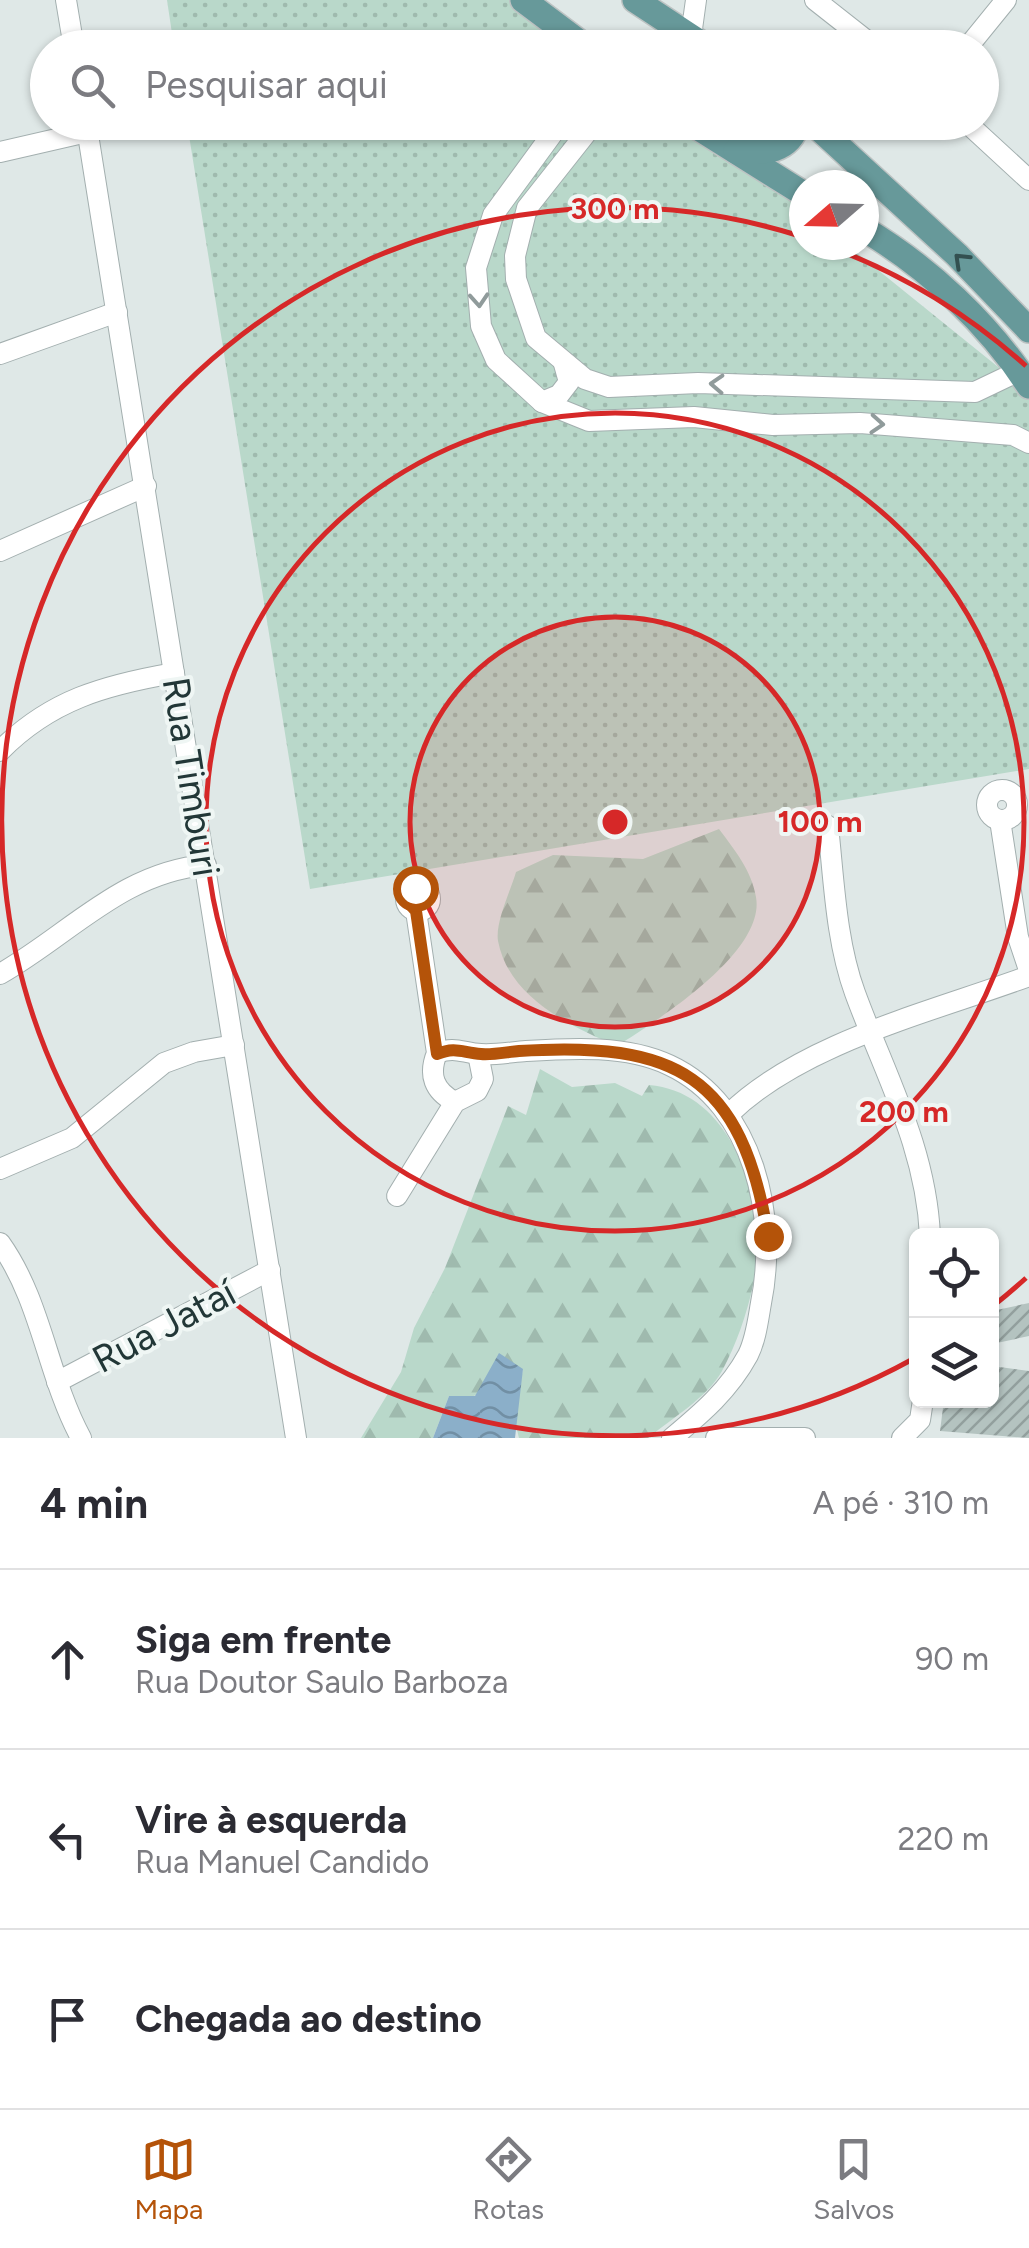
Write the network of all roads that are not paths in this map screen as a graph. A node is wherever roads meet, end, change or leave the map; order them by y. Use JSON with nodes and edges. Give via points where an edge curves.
{"nodes":[{"id":1,"x":66,"y":0,"type":"edge"},
{"id":2,"x":523,"y":0,"type":"edge"},
{"id":3,"x":634,"y":0,"type":"edge"},
{"id":4,"x":696,"y":0,"type":"edge"},
{"id":5,"x":815,"y":0,"type":"edge"},
{"id":6,"x":1006,"y":0,"type":"edge"},
{"id":7,"x":71,"y":30,"type":"edge"},
{"id":8,"x":556,"y":30,"type":"edge"},
{"id":9,"x":681,"y":30,"type":"edge"},
{"id":10,"x":699,"y":30,"type":"edge"},
{"id":11,"x":853,"y":30,"type":"edge"},
{"id":12,"x":982,"y":30,"type":"edge"},
{"id":13,"x":41,"y":140,"type":"edge"},
{"id":14,"x":88,"y":140,"type":"edge"},
{"id":15,"x":548,"y":140,"type":"edge"},
{"id":16,"x":579,"y":140,"type":"edge"},
{"id":17,"x":715,"y":140,"type":"edge"},
{"id":18,"x":789,"y":140,"type":"edge"},
{"id":19,"x":831,"y":140,"type":"edge"},
{"id":20,"x":986,"y":140,"type":"edge"},
{"id":21,"x":731,"y":151,"type":"junction"},
{"id":22,"x":0,"y":152,"type":"edge"},
{"id":23,"x":1029,"y":180,"type":"edge"},
{"id":24,"x":789,"y":185,"type":"edge"},
{"id":25,"x":493,"y":215,"type":"junction"},
{"id":26,"x":522,"y":228,"type":"junction"},
{"id":27,"x":879,"y":240,"type":"edge"},
{"id":28,"x":480,"y":256,"type":"junction"},
{"id":29,"x":515,"y":267,"type":"junction"},
{"id":30,"x":117,"y":312,"type":"junction"},
{"id":31,"x":1029,"y":330,"type":"edge"},
{"id":32,"x":0,"y":354,"type":"edge"},
{"id":33,"x":564,"y":364,"type":"junction"},
{"id":34,"x":1024,"y":378,"type":"edge"},
{"id":35,"x":778,"y":387,"type":"junction"},
{"id":36,"x":609,"y":388,"type":"junction"},
{"id":37,"x":830,"y":389,"type":"junction"},
{"id":38,"x":542,"y":402,"type":"junction"},
{"id":39,"x":589,"y":420,"type":"junction"},
{"id":40,"x":826,"y":423,"type":"junction"},
{"id":41,"x":773,"y":424,"type":"junction"},
{"id":42,"x":1029,"y":443,"type":"edge"},
{"id":43,"x":146,"y":486,"type":"junction"},
{"id":44,"x":0,"y":551,"type":"edge"},
{"id":45,"x":174,"y":673,"type":"junction"},
{"id":46,"x":0,"y":752,"type":"edge"},
{"id":47,"x":1000,"y":820,"type":"dead end"},
{"id":48,"x":828,"y":826,"type":"dead end"},
{"id":49,"x":206,"y":865,"type":"junction"},
{"id":50,"x":416,"y":911,"type":"dead end"},
{"id":51,"x":1029,"y":973,"type":"edge"},
{"id":52,"x":0,"y":974,"type":"edge"},
{"id":53,"x":872,"y":1034,"type":"junction"},
{"id":54,"x":234,"y":1046,"type":"junction"},
{"id":55,"x":437,"y":1054,"type":"junction"},
{"id":56,"x":478,"y":1054,"type":"junction"},
{"id":57,"x":455,"y":1102,"type":"junction"},
{"id":58,"x":728,"y":1114,"type":"junction"},
{"id":59,"x":0,"y":1169,"type":"edge"},
{"id":60,"x":397,"y":1196,"type":"dead end"},
{"id":61,"x":929,"y":1228,"type":"edge"},
{"id":62,"x":0,"y":1243,"type":"edge"},
{"id":63,"x":270,"y":1270,"type":"junction"},
{"id":64,"x":57,"y":1382,"type":"junction"},
{"id":65,"x":719,"y":1398,"type":"junction"},
{"id":66,"x":922,"y":1408,"type":"edge"},
{"id":67,"x":296,"y":1435,"type":"edge"},
{"id":68,"x":737,"y":1436,"type":"edge"},
{"id":69,"x":81,"y":1438,"type":"edge"},
{"id":70,"x":672,"y":1438,"type":"edge"},
{"id":71,"x":716,"y":1438,"type":"edge"},
{"id":72,"x":805,"y":1438,"type":"edge"},
{"id":73,"x":902,"y":1438,"type":"edge"}],
"edges":[{"from":1,"to":7,"type":"street"},
{"from":2,"to":8,"type":"main road"},
{"from":3,"to":9,"type":"main road"},
{"from":4,"to":10,"type":"street"},
{"from":5,"to":11,"type":"street"},
{"from":6,"to":12,"type":"street"},
{"from":13,"to":22,"type":"street"},
{"from":14,"to":30,"type":"street","name":"Rua Timburi"},
{"from":15,"to":25,"type":"street"},
{"from":16,"to":26,"type":"street","via":[[528,208]]},
{"from":17,"to":21,"type":"main road"},
{"from":18,"to":21,"type":"main road","via":[[775,150]]},
{"from":31,"to":19,"type":"main road","one_way":true},
{"from":20,"to":23,"type":"street"},
{"from":21,"to":24,"type":"main road"},
{"from":25,"to":26,"type":"street","via":[[502,230]]},
{"from":25,"to":28,"type":"street"},
{"from":26,"to":29,"type":"street"},
{"from":27,"to":34,"type":"main road","via":[[936,280]]},
{"from":28,"to":29,"type":"street","via":[[504,254]]},
{"from":28,"to":38,"type":"street","one_way":true,"via":[[481,326],[496,360]]},
{"from":29,"to":33,"type":"street","via":[[536,338]]},
{"from":30,"to":32,"type":"street"},
{"from":30,"to":43,"type":"street","name":"Rua Timburi"},
{"from":33,"to":36,"type":"street"},
{"from":33,"to":38,"type":"street","via":[[566,390]]},
{"from":34,"to":37,"type":"street","via":[[975,392]]},
{"from":35,"to":36,"type":"street","one_way":true},
{"from":35,"to":37,"type":"street"},
{"from":35,"to":41,"type":"street","via":[[761,402]]},
{"from":36,"to":39,"type":"street","via":[[586,409]]},
{"from":37,"to":40,"type":"street","via":[[840,408]]},
{"from":38,"to":39,"type":"street"},
{"from":39,"to":41,"type":"street","via":[[694,417]]},
{"from":40,"to":41,"type":"street"},
{"from":40,"to":42,"type":"street","one_way":true,"via":[[1013,436]]},
{"from":43,"to":44,"type":"street"},
{"from":43,"to":45,"type":"street","name":"Rua Timburi"},
{"from":45,"to":46,"type":"street","via":[[108,684],[63,702]]},
{"from":45,"to":49,"type":"street","name":"Rua Timburi"},
{"from":47,"to":51,"type":"street"},
{"from":48,"to":53,"type":"street","via":[[843,946]]},
{"from":49,"to":52,"type":"street","via":[[160,872],[130,887]]},
{"from":49,"to":54,"type":"street","name":"Rua Timburi"},
{"from":50,"to":55,"type":"street"},
{"from":51,"to":53,"type":"street"},
{"from":53,"to":58,"type":"street","via":[[792,1067]]},
{"from":53,"to":61,"type":"street","via":[[908,1119],[924,1175]]},
{"from":54,"to":59,"type":"street","via":[[164,1063],[72,1138]]},
{"from":54,"to":63,"type":"street","name":"Rua Timburi"},
{"from":55,"to":56,"type":"street","via":[[458,1048]]},
{"from":55,"to":57,"type":"street","via":[[432,1076]]},
{"from":56,"to":57,"type":"street","via":[[483,1079],[477,1091]]},
{"from":56,"to":58,"type":"street","via":[[564,1048],[641,1054],[672,1066]]},
{"from":57,"to":60,"type":"street"},
{"from":58,"to":65,"type":"street","via":[[761,1192],[767,1274],[750,1352]]},
{"from":62,"to":64,"type":"street","via":[[21,1272]]},
{"from":63,"to":64,"type":"street","name":"Rua Jataí"},
{"from":63,"to":67,"type":"street","name":"Rua Timburi"},
{"from":64,"to":69,"type":"street"},
{"from":65,"to":68,"type":"street"},
{"from":65,"to":70,"type":"street"},
{"from":66,"to":73,"type":"street","via":[[920,1420]]},
{"from":68,"to":71,"type":"street"},
{"from":68,"to":72,"type":"street"}]}
